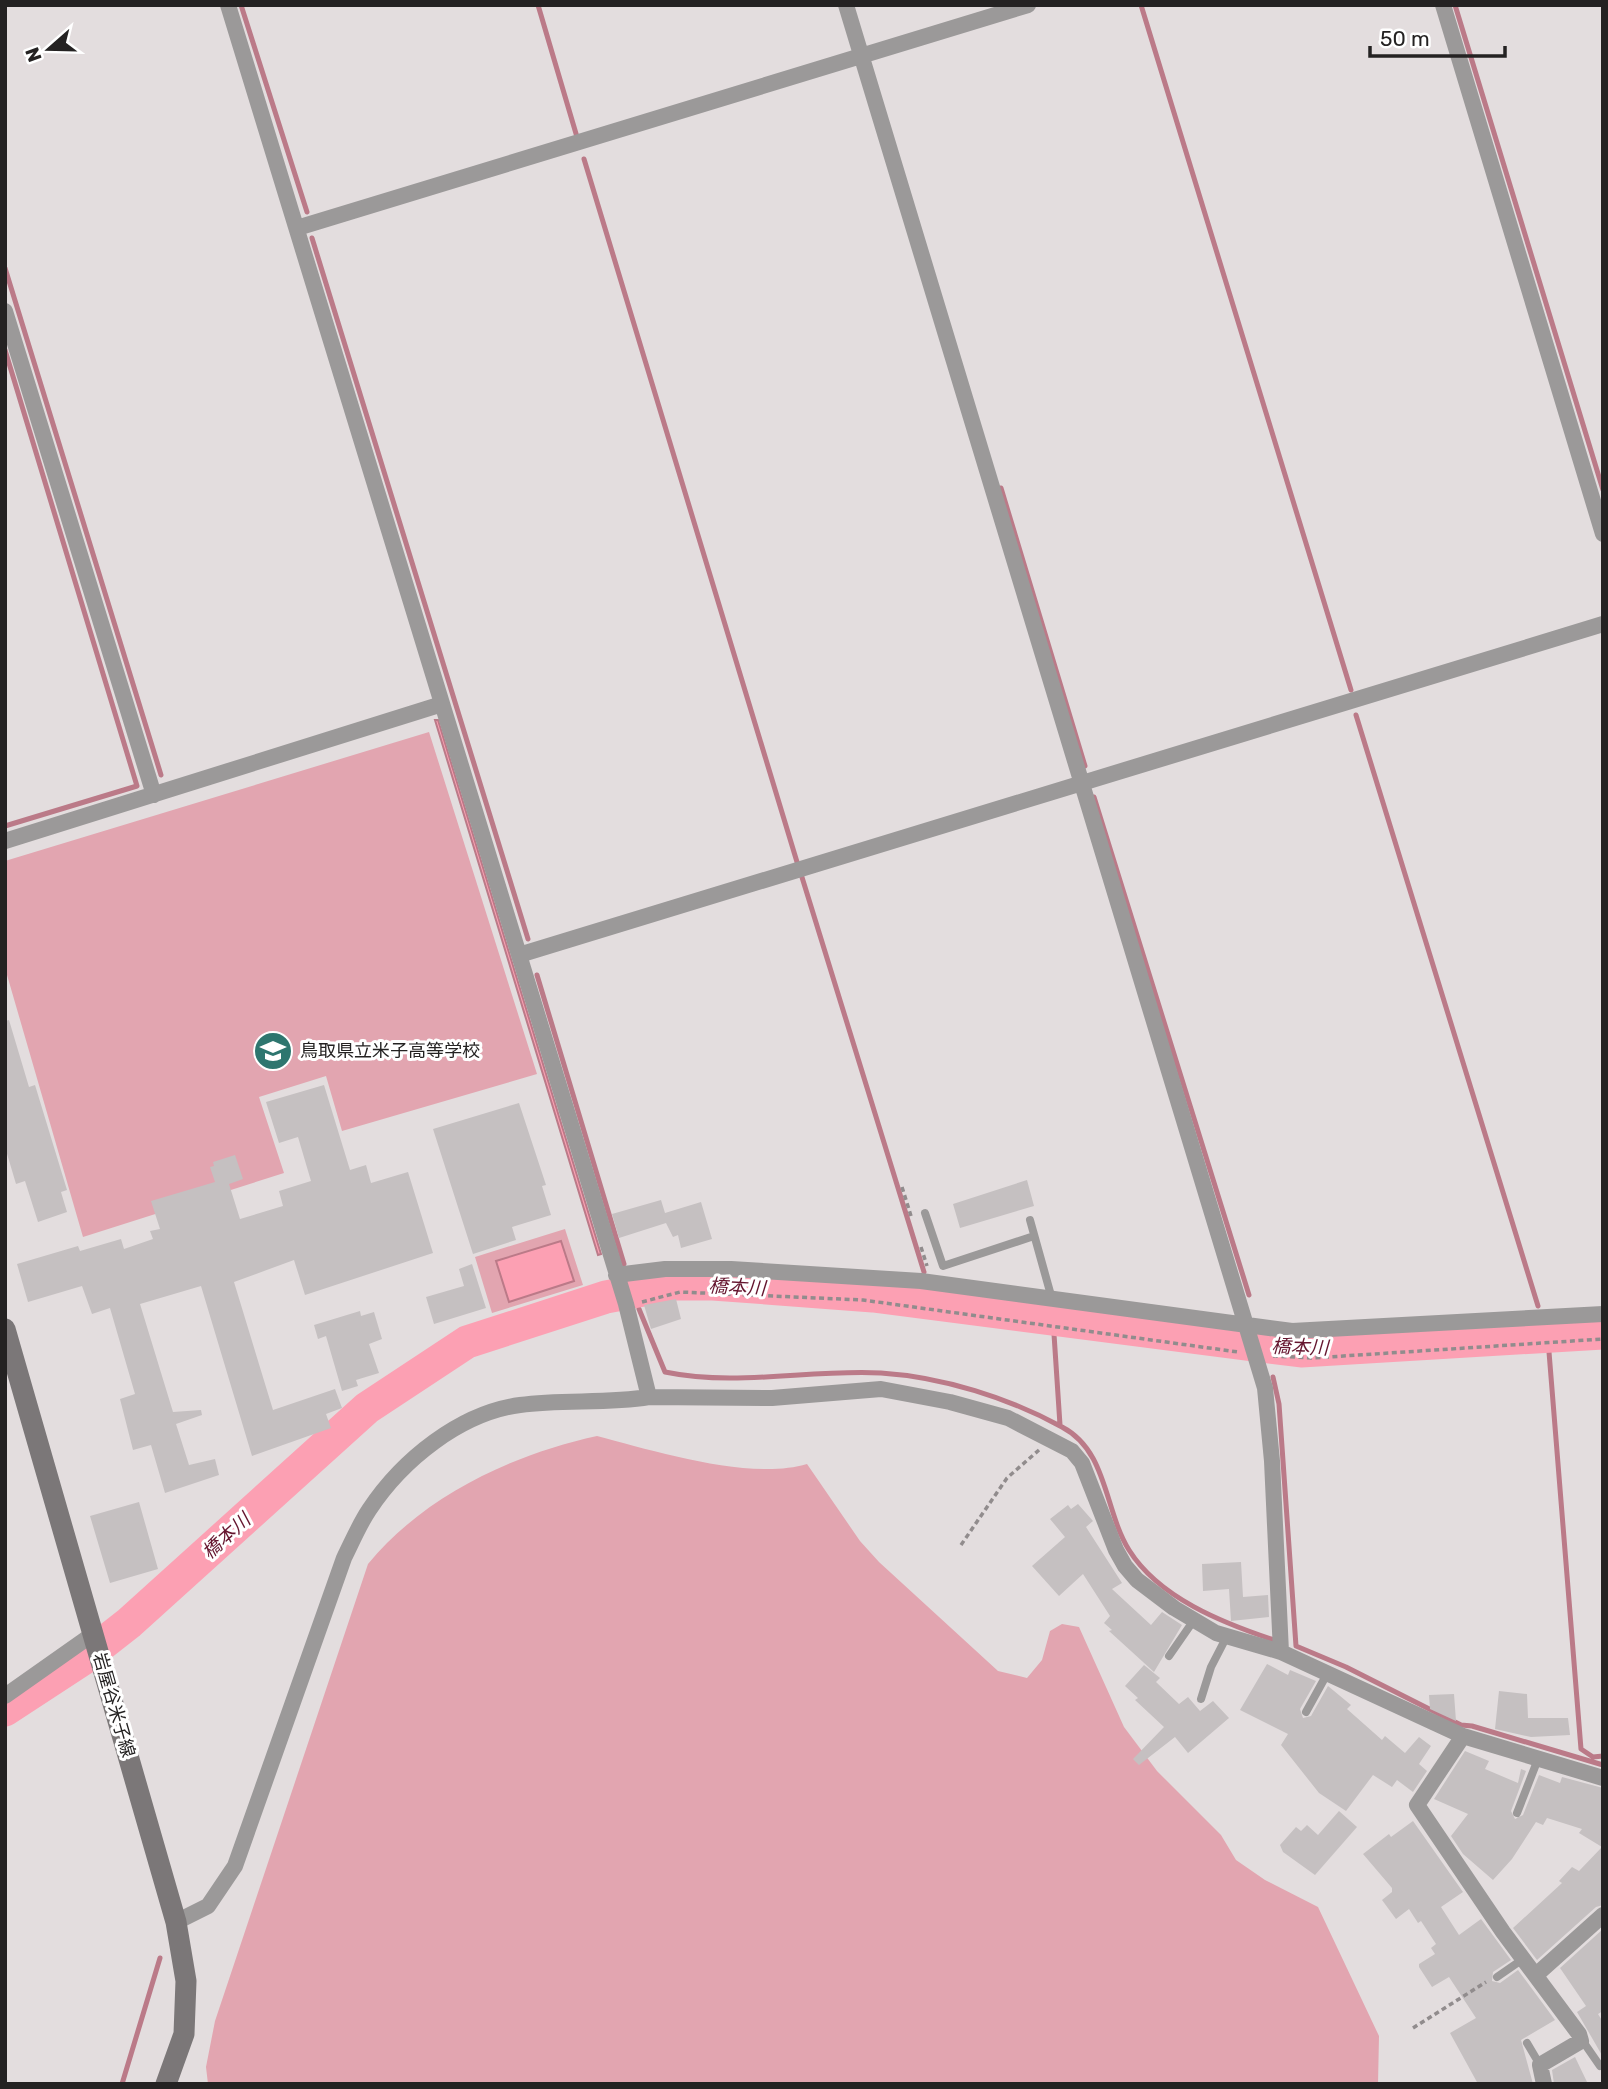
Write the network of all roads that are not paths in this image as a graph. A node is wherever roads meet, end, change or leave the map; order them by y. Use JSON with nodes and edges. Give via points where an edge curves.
{"nodes":[{"id":1,"x":228,"y":5,"type":"edge"},
{"id":2,"x":846,"y":5,"type":"edge"},
{"id":3,"x":1028,"y":5,"type":"edge"},
{"id":4,"x":1443,"y":5,"type":"edge"},
{"id":5,"x":862,"y":57,"type":"junction"},
{"id":6,"x":297,"y":228,"type":"junction"},
{"id":7,"x":5,"y":311,"type":"edge"},
{"id":8,"x":1603,"y":534,"type":"edge"},
{"id":9,"x":1603,"y":624,"type":"edge"},
{"id":10,"x":442,"y":704,"type":"junction"},
{"id":11,"x":1082,"y":784,"type":"junction"},
{"id":12,"x":154,"y":795,"type":"junction"},
{"id":13,"x":5,"y":841,"type":"edge"},
{"id":14,"x":519,"y":955,"type":"junction"},
{"id":15,"x":925,"y":1213,"type":"dead end"},
{"id":16,"x":1030,"y":1220,"type":"dead end"},
{"id":17,"x":1034,"y":1236,"type":"junction"},
{"id":18,"x":617,"y":1278,"type":"junction"},
{"id":19,"x":1052,"y":1299,"type":"junction"},
{"id":20,"x":1603,"y":1314,"type":"edge"},
{"id":21,"x":1246,"y":1325,"type":"junction"},
{"id":22,"x":5,"y":1329,"type":"edge"},
{"id":23,"x":649,"y":1397,"type":"junction"},
{"id":24,"x":1194,"y":1620,"type":"junction"},
{"id":25,"x":94,"y":1636,"type":"junction"},
{"id":26,"x":1227,"y":1636,"type":"junction"},
{"id":27,"x":1281,"y":1652,"type":"junction"},
{"id":28,"x":1169,"y":1656,"type":"dead end"},
{"id":29,"x":1327,"y":1674,"type":"junction"},
{"id":30,"x":5,"y":1696,"type":"edge"},
{"id":31,"x":1201,"y":1699,"type":"dead end"},
{"id":32,"x":1306,"y":1712,"type":"dead end"},
{"id":33,"x":1463,"y":1736,"type":"junction"},
{"id":34,"x":1538,"y":1759,"type":"junction"},
{"id":35,"x":1603,"y":1778,"type":"edge"},
{"id":36,"x":1517,"y":1813,"type":"dead end"},
{"id":37,"x":1603,"y":1915,"type":"edge"},
{"id":38,"x":176,"y":1922,"type":"junction"},
{"id":39,"x":1523,"y":1959,"type":"junction"},
{"id":40,"x":1535,"y":1975,"type":"junction"},
{"id":41,"x":1497,"y":1976,"type":"road end"},
{"id":42,"x":1580,"y":2037,"type":"junction"},
{"id":43,"x":1527,"y":2043,"type":"dead end"},
{"id":44,"x":1540,"y":2065,"type":"junction"},
{"id":45,"x":1600,"y":2066,"type":"dead end"},
{"id":46,"x":166,"y":2084,"type":"edge"},
{"id":47,"x":1545,"y":2084,"type":"edge"}],
"edges":[{"from":1,"to":6,"type":"street"},
{"from":2,"to":5,"type":"street"},
{"from":3,"to":5,"type":"street"},
{"from":4,"to":8,"type":"street"},
{"from":5,"to":6,"type":"street"},
{"from":5,"to":11,"type":"street"},
{"from":6,"to":10,"type":"street"},
{"from":7,"to":12,"type":"street"},
{"from":9,"to":11,"type":"street"},
{"from":10,"to":12,"type":"street"},
{"from":10,"to":14,"type":"street"},
{"from":11,"to":14,"type":"street"},
{"from":11,"to":21,"type":"street"},
{"from":12,"to":13,"type":"street"},
{"from":14,"to":18,"type":"street"},
{"from":15,"to":17,"type":"lane","via":[[943,1266]]},
{"from":16,"to":17,"type":"lane"},
{"from":17,"to":19,"type":"lane"},
{"from":18,"to":19,"type":"street","via":[[665,1269],[731,1269],[921,1281]]},
{"from":18,"to":23,"type":"street"},
{"from":19,"to":21,"type":"street"},
{"from":20,"to":21,"type":"street","via":[[1292,1331]]},
{"from":21,"to":27,"type":"street","via":[[1265,1388]]},
{"from":22,"to":25,"type":"main road","name":"岩屋谷米子線"},
{"from":23,"to":24,"type":"street","via":[[772,1398],[880,1390],[1008,1418],[1072,1451],[1082,1463],[1125,1566],[1137,1580]]},
{"from":23,"to":38,"type":"street","via":[[522,1404],[484,1414],[452,1429],[392,1482],[369,1510],[344,1558],[235,1866],[208,1906]]},
{"from":24,"to":26,"type":"street"},
{"from":24,"to":28,"type":"lane"},
{"from":25,"to":30,"type":"street"},
{"from":25,"to":38,"type":"main road","name":"岩屋谷米子線"},
{"from":26,"to":27,"type":"street"},
{"from":26,"to":31,"type":"lane"},
{"from":27,"to":29,"type":"street"},
{"from":29,"to":32,"type":"lane"},
{"from":29,"to":33,"type":"street"},
{"from":33,"to":34,"type":"street"},
{"from":33,"to":39,"type":"street","via":[[1417,1805]]},
{"from":34,"to":35,"type":"street"},
{"from":34,"to":36,"type":"lane"},
{"from":37,"to":40,"type":"street"},
{"from":38,"to":46,"type":"main road","name":"岩屋谷米子線","via":[[186,1981],[184,2034]]},
{"from":39,"to":40,"type":"street"},
{"from":39,"to":41,"type":"lane"},
{"from":40,"to":42,"type":"street"},
{"from":42,"to":44,"type":"street","via":[[1576,2046]]},
{"from":42,"to":45,"type":"lane"},
{"from":43,"to":44,"type":"lane"},
{"from":44,"to":47,"type":"street"}]}
